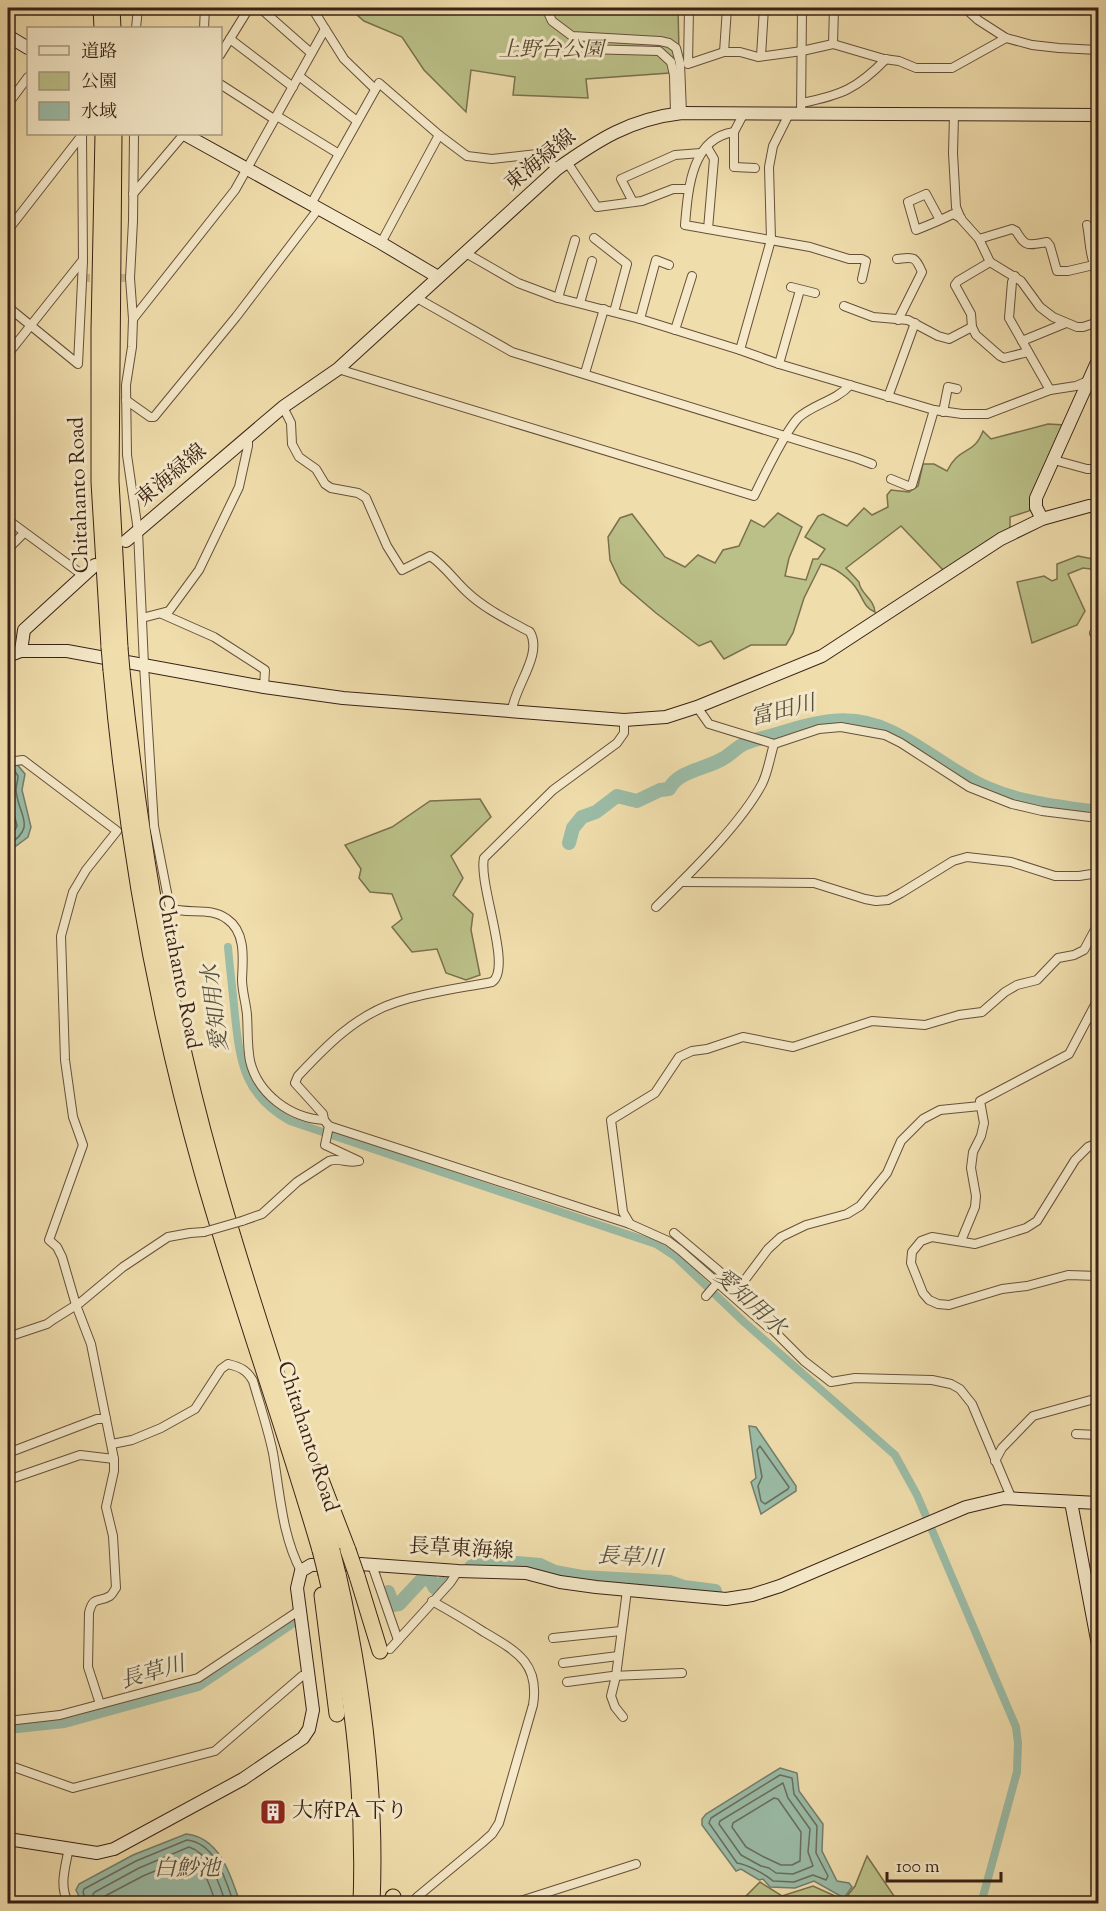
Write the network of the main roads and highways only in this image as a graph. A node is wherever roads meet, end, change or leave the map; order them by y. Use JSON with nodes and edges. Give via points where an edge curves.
{"nodes":[{"id":1,"x":101,"y":8,"type":"edge"},
{"id":2,"x":112,"y":8,"type":"edge"},
{"id":3,"x":102,"y":27,"type":"edge"},
{"id":4,"x":113,"y":27,"type":"edge"},
{"id":5,"x":8,"y":36,"type":"edge"},
{"id":6,"x":27,"y":47,"type":"edge"},
{"id":7,"x":1098,"y":116,"type":"edge"},
{"id":8,"x":103,"y":135,"type":"edge"},
{"id":9,"x":114,"y":135,"type":"edge"},
{"id":10,"x":197,"y":137,"type":"edge"},
{"id":11,"x":438,"y":276,"type":"junction"},
{"id":12,"x":1098,"y":360,"type":"edge"},
{"id":13,"x":1093,"y":376,"type":"edge"},
{"id":14,"x":1098,"y":506,"type":"edge"},
{"id":15,"x":1042,"y":519,"type":"junction"},
{"id":16,"x":126,"y":541,"type":"dead end"},
{"id":17,"x":95,"y":565,"type":"dead end"},
{"id":18,"x":114,"y":648,"type":"junction"},
{"id":19,"x":21,"y":651,"type":"junction"},
{"id":20,"x":8,"y":656,"type":"edge"},
{"id":21,"x":116,"y":671,"type":"junction"},
{"id":22,"x":283,"y":1393,"type":"junction"},
{"id":23,"x":1071,"y":1502,"type":"junction"},
{"id":24,"x":1098,"y":1503,"type":"edge"},
{"id":25,"x":321,"y":1550,"type":"junction"},
{"id":26,"x":321,"y":1573,"type":"junction"},
{"id":27,"x":1098,"y":1645,"type":"edge"},
{"id":28,"x":385,"y":1650,"type":"road end"},
{"id":29,"x":337,"y":1714,"type":"dead end"},
{"id":30,"x":8,"y":1839,"type":"edge"},
{"id":31,"x":361,"y":1904,"type":"edge"},
{"id":32,"x":372,"y":1904,"type":"edge"}],
"edges":[{"from":1,"to":3,"type":"highway"},
{"from":2,"to":4,"type":"highway"},
{"from":5,"to":6,"type":"main road"},
{"from":7,"to":11,"type":"main road","name":"東海緑線","via":[[797,110],[678,114],[640,121],[586,147]]},
{"from":8,"to":18,"type":"highway","name":"Chitahanto Road","via":[[99,471]]},
{"from":9,"to":18,"type":"highway","name":"Chitahanto Road"},
{"from":10,"to":11,"type":"main road"},
{"from":11,"to":16,"type":"main road","name":"東海緑線","via":[[338,369],[283,407]]},
{"from":12,"to":13,"type":"main road"},
{"from":13,"to":15,"type":"main road","via":[[1036,498]]},
{"from":14,"to":15,"type":"main road"},
{"from":15,"to":19,"type":"main road","via":[[1001,539],[822,656],[666,717],[624,720],[343,698],[67,651]]},
{"from":17,"to":19,"type":"main road","via":[[24,630]]},
{"from":18,"to":21,"type":"highway","name":"Chitahanto Road","bridge":true},
{"from":19,"to":20,"type":"main road"},
{"from":21,"to":22,"type":"highway","name":"Chitahanto Road","via":[[144,848],[181,1040],[226,1216]]},
{"from":21,"to":25,"type":"highway","name":"Chitahanto Road","via":[[133,849],[152,957],[190,1126]]},
{"from":22,"to":25,"type":"highway","name":"Chitahanto Road"},
{"from":22,"to":28,"type":"highway","bridge":true,"via":[[299,1423]]},
{"from":23,"to":24,"type":"main road","name":"長草東海線"},
{"from":23,"to":26,"type":"main road","name":"長草東海線","via":[[1011,1497],[966,1507],[780,1586],[722,1599],[560,1582],[526,1573],[311,1565]]},
{"from":23,"to":27,"type":"main road"},
{"from":25,"to":26,"type":"highway","name":"Chitahanto Road","bridge":true},
{"from":25,"to":26,"type":"highway"},
{"from":26,"to":29,"type":"highway"},
{"from":26,"to":30,"type":"main road","via":[[297,1588],[312,1717],[303,1738],[243,1779],[114,1849],[97,1853]]},
{"from":26,"to":31,"type":"highway","name":"Chitahanto Road","via":[[342,1641],[354,1721],[361,1803]]},
{"from":26,"to":32,"type":"highway","name":"Chitahanto Road","via":[[352,1639],[365,1719],[372,1802]]}]}
